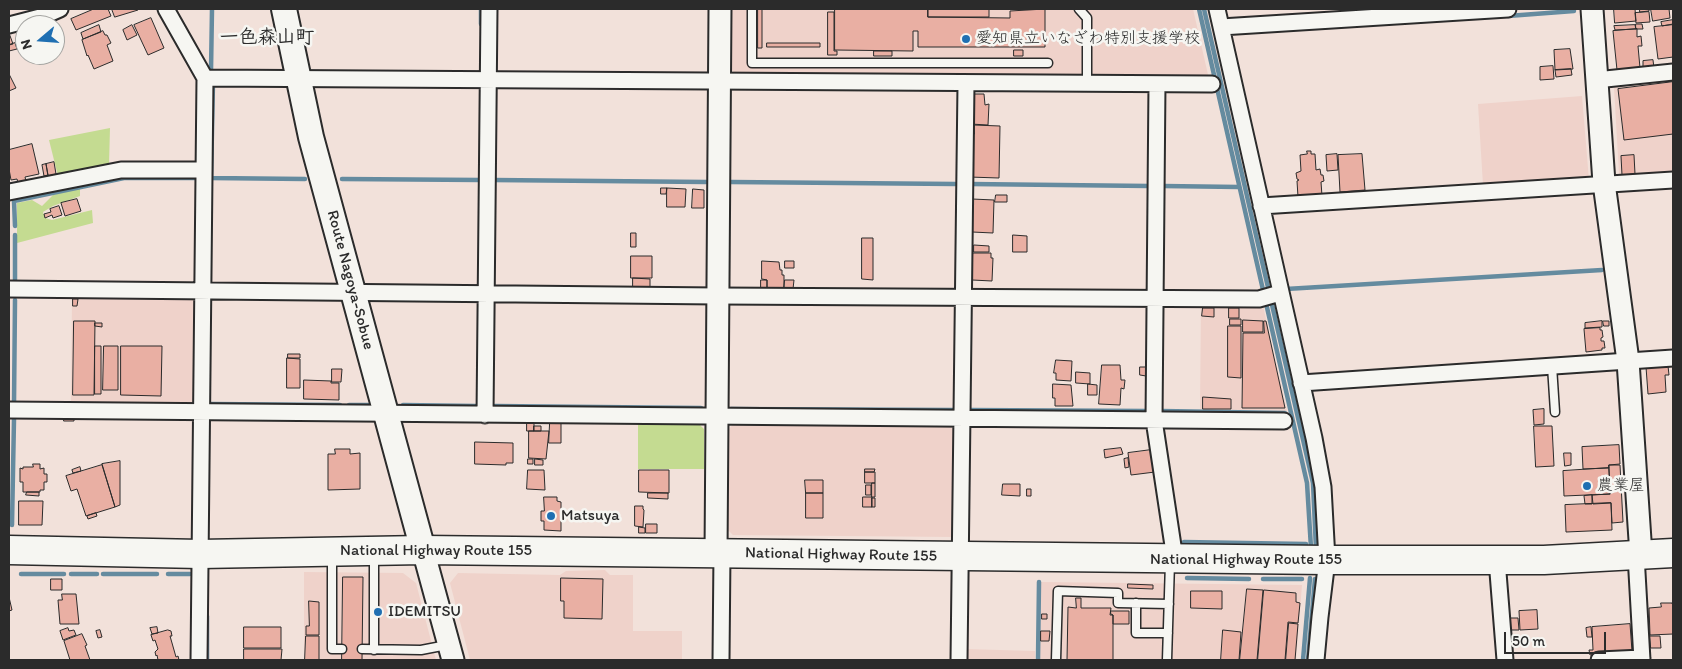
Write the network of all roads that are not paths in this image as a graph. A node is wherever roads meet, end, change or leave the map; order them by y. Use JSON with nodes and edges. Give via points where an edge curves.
{"nodes":[{"id":1,"x":60,"y":9,"type":"edge"},
{"id":2,"x":166,"y":9,"type":"edge"},
{"id":3,"x":284,"y":9,"type":"edge"},
{"id":4,"x":489,"y":9,"type":"edge"},
{"id":5,"x":720,"y":9,"type":"edge"},
{"id":6,"x":752,"y":9,"type":"edge"},
{"id":7,"x":1079,"y":9,"type":"edge"},
{"id":8,"x":1217,"y":9,"type":"edge"},
{"id":9,"x":1508,"y":9,"type":"edge"},
{"id":10,"x":1592,"y":9,"type":"edge"},
{"id":11,"x":1414,"y":12,"type":"edge"},
{"id":12,"x":9,"y":25,"type":"edge"},
{"id":13,"x":1221,"y":27,"type":"junction"},
{"id":14,"x":1048,"y":63,"type":"dead end"},
{"id":15,"x":1673,"y":72,"type":"edge"},
{"id":16,"x":205,"y":78,"type":"junction"},
{"id":17,"x":298,"y":78,"type":"junction"},
{"id":18,"x":489,"y":80,"type":"junction"},
{"id":19,"x":1596,"y":80,"type":"junction"},
{"id":20,"x":719,"y":81,"type":"junction"},
{"id":21,"x":966,"y":84,"type":"junction"},
{"id":22,"x":1087,"y":84,"type":"junction"},
{"id":23,"x":1157,"y":84,"type":"junction"},
{"id":24,"x":1212,"y":84,"type":"dead end"},
{"id":25,"x":204,"y":170,"type":"junction"},
{"id":26,"x":1673,"y":180,"type":"edge"},
{"id":27,"x":1604,"y":183,"type":"junction"},
{"id":28,"x":9,"y":192,"type":"edge"},
{"id":29,"x":1261,"y":206,"type":"junction"},
{"id":30,"x":9,"y":289,"type":"edge"},
{"id":31,"x":202,"y":291,"type":"junction"},
{"id":32,"x":354,"y":293,"type":"junction"},
{"id":33,"x":486,"y":294,"type":"junction"},
{"id":34,"x":718,"y":296,"type":"junction"},
{"id":35,"x":1272,"y":296,"type":"junction"},
{"id":36,"x":963,"y":297,"type":"junction"},
{"id":37,"x":1155,"y":298,"type":"junction"},
{"id":38,"x":1673,"y":358,"type":"edge"},
{"id":39,"x":1628,"y":361,"type":"junction"},
{"id":40,"x":1552,"y":366,"type":"junction"},
{"id":41,"x":1300,"y":383,"type":"junction"},
{"id":42,"x":9,"y":410,"type":"edge"},
{"id":43,"x":201,"y":412,"type":"junction"},
{"id":44,"x":1555,"y":412,"type":"dead end"},
{"id":45,"x":386,"y":415,"type":"junction"},
{"id":46,"x":485,"y":415,"type":"junction"},
{"id":47,"x":717,"y":416,"type":"junction"},
{"id":48,"x":961,"y":418,"type":"junction"},
{"id":49,"x":1154,"y":420,"type":"junction"},
{"id":50,"x":1284,"y":421,"type":"dead end"},
{"id":51,"x":9,"y":550,"type":"edge"},
{"id":52,"x":423,"y":550,"type":"junction"},
{"id":53,"x":332,"y":551,"type":"junction"},
{"id":54,"x":374,"y":551,"type":"junction"},
{"id":55,"x":719,"y":553,"type":"junction"},
{"id":56,"x":1673,"y":553,"type":"edge"},
{"id":57,"x":200,"y":554,"type":"junction"},
{"id":58,"x":1639,"y":555,"type":"junction"},
{"id":59,"x":960,"y":556,"type":"junction"},
{"id":60,"x":1173,"y":559,"type":"junction"},
{"id":61,"x":1328,"y":560,"type":"junction"},
{"id":62,"x":1497,"y":560,"type":"junction"},
{"id":63,"x":1136,"y":604,"type":"junction"},
{"id":64,"x":1169,"y":604,"type":"junction"},
{"id":65,"x":1168,"y":633,"type":"junction"},
{"id":66,"x":342,"y":649,"type":"dead end"},
{"id":67,"x":362,"y":650,"type":"dead end"},
{"id":68,"x":374,"y":650,"type":"junction"},
{"id":69,"x":451,"y":653,"type":"edge"},
{"id":70,"x":1642,"y":659,"type":"edge"},
{"id":71,"x":199,"y":660,"type":"edge"},
{"id":72,"x":721,"y":660,"type":"edge"},
{"id":73,"x":959,"y":660,"type":"edge"},
{"id":74,"x":1056,"y":660,"type":"edge"},
{"id":75,"x":1167,"y":660,"type":"edge"},
{"id":76,"x":1316,"y":660,"type":"edge"},
{"id":77,"x":1505,"y":660,"type":"edge"},
{"id":78,"x":1599,"y":660,"type":"edge"}],
"edges":[{"from":1,"to":12,"type":"street"},
{"from":2,"to":16,"type":"street"},
{"from":3,"to":17,"type":"main road","name":"Route Nagoya-Sobue"},
{"from":4,"to":18,"type":"street"},
{"from":5,"to":20,"type":"street"},
{"from":6,"to":14,"type":"lane","via":[[752,63]]},
{"from":7,"to":22,"type":"lane","via":[[1087,18]]},
{"from":8,"to":13,"type":"street"},
{"from":9,"to":11,"type":"street"},
{"from":10,"to":19,"type":"street"},
{"from":11,"to":13,"type":"street"},
{"from":13,"to":29,"type":"street"},
{"from":15,"to":19,"type":"street"},
{"from":16,"to":17,"type":"street"},
{"from":16,"to":25,"type":"street"},
{"from":17,"to":18,"type":"street"},
{"from":17,"to":32,"type":"main road","name":"Route Nagoya-Sobue"},
{"from":18,"to":20,"type":"street"},
{"from":18,"to":33,"type":"street"},
{"from":19,"to":27,"type":"street"},
{"from":20,"to":21,"type":"street"},
{"from":20,"to":34,"type":"street"},
{"from":21,"to":22,"type":"street"},
{"from":21,"to":36,"type":"street"},
{"from":22,"to":23,"type":"street"},
{"from":23,"to":24,"type":"street"},
{"from":23,"to":37,"type":"street"},
{"from":25,"to":28,"type":"street","via":[[121,170]]},
{"from":25,"to":31,"type":"street"},
{"from":26,"to":27,"type":"street"},
{"from":27,"to":29,"type":"street"},
{"from":27,"to":39,"type":"street"},
{"from":29,"to":35,"type":"street"},
{"from":30,"to":31,"type":"street"},
{"from":31,"to":32,"type":"street"},
{"from":31,"to":43,"type":"street"},
{"from":32,"to":33,"type":"street"},
{"from":32,"to":45,"type":"main road","name":"Route Nagoya-Sobue"},
{"from":33,"to":34,"type":"street"},
{"from":33,"to":46,"type":"street"},
{"from":34,"to":36,"type":"street"},
{"from":34,"to":47,"type":"street"},
{"from":35,"to":37,"type":"street"},
{"from":35,"to":41,"type":"street"},
{"from":36,"to":37,"type":"street"},
{"from":36,"to":48,"type":"street"},
{"from":37,"to":49,"type":"street"},
{"from":38,"to":39,"type":"street"},
{"from":39,"to":40,"type":"street"},
{"from":39,"to":58,"type":"street"},
{"from":40,"to":41,"type":"street"},
{"from":40,"to":44,"type":"lane"},
{"from":41,"to":61,"type":"street","via":[[1323,487]]},
{"from":42,"to":43,"type":"street"},
{"from":43,"to":45,"type":"street"},
{"from":43,"to":57,"type":"street"},
{"from":45,"to":46,"type":"street"},
{"from":45,"to":52,"type":"main road","name":"Route Nagoya-Sobue"},
{"from":46,"to":47,"type":"street"},
{"from":47,"to":48,"type":"street"},
{"from":47,"to":55,"type":"street"},
{"from":48,"to":49,"type":"street"},
{"from":48,"to":59,"type":"street"},
{"from":49,"to":50,"type":"street"},
{"from":49,"to":60,"type":"street"},
{"from":51,"to":57,"type":"highway","name":"National Highway Route 155"},
{"from":52,"to":54,"type":"highway","name":"National Highway Route 155"},
{"from":52,"to":55,"type":"highway","name":"National Highway Route 155"},
{"from":52,"to":69,"type":"street"},
{"from":53,"to":54,"type":"highway","name":"National Highway Route 155"},
{"from":53,"to":57,"type":"highway","name":"National Highway Route 155"},
{"from":53,"to":66,"type":"lane","via":[[332,649]]},
{"from":54,"to":68,"type":"lane"},
{"from":55,"to":59,"type":"highway","name":"National Highway Route 155"},
{"from":55,"to":72,"type":"street"},
{"from":56,"to":58,"type":"highway","name":"National Highway Route 155"},
{"from":57,"to":71,"type":"street"},
{"from":58,"to":62,"type":"highway","name":"National Highway Route 155"},
{"from":58,"to":70,"type":"street"},
{"from":59,"to":60,"type":"highway","name":"National Highway Route 155"},
{"from":59,"to":73,"type":"street"},
{"from":60,"to":61,"type":"highway","name":"National Highway Route 155"},
{"from":60,"to":64,"type":"lane"},
{"from":61,"to":62,"type":"highway","name":"National Highway Route 155"},
{"from":61,"to":76,"type":"street"},
{"from":62,"to":77,"type":"street"},
{"from":63,"to":64,"type":"lane"},
{"from":63,"to":65,"type":"lane","via":[[1136,632]]},
{"from":63,"to":74,"type":"lane","via":[[1118,603],[1118,593],[1058,592]]},
{"from":64,"to":65,"type":"lane"},
{"from":65,"to":75,"type":"lane"},
{"from":67,"to":68,"type":"lane"},
{"from":68,"to":69,"type":"lane"},
{"from":70,"to":78,"type":"street"}]}
